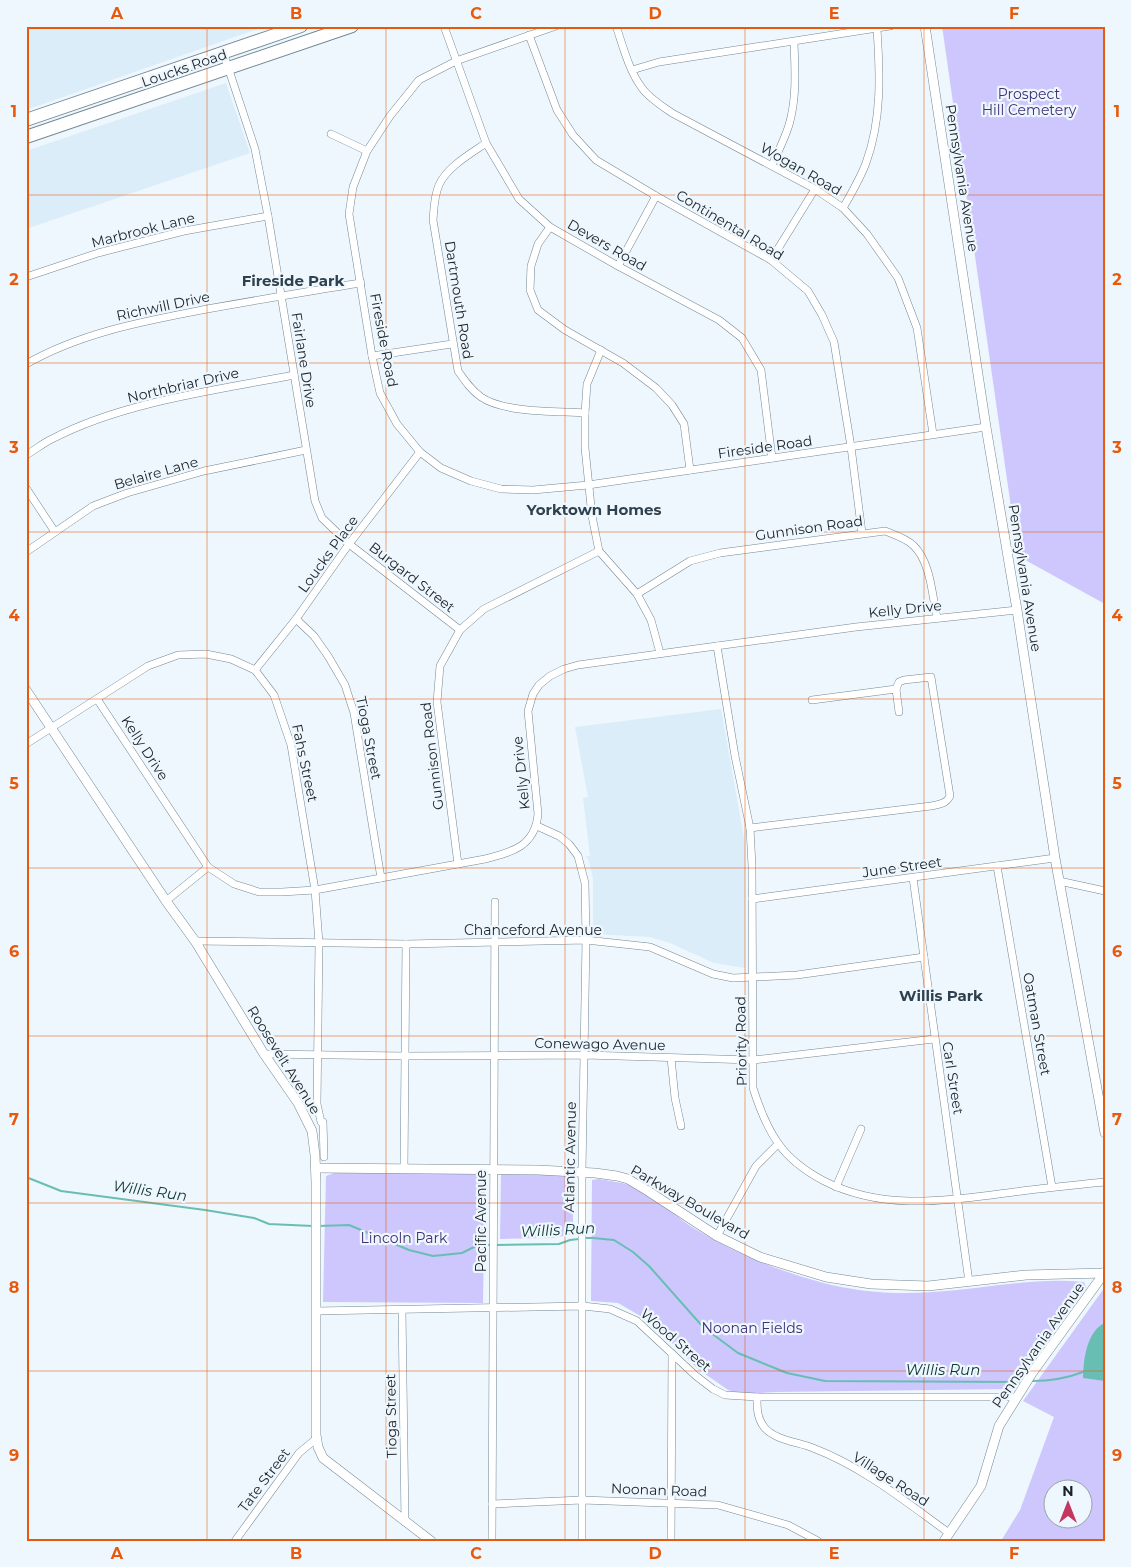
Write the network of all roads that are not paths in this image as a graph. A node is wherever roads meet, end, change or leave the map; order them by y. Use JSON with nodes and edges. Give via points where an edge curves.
{"nodes":[{"id":1,"x":301,"y":26,"type":"edge"},
{"id":2,"x":352,"y":26,"type":"edge"},
{"id":3,"x":444,"y":26,"type":"edge"},
{"id":4,"x":556,"y":26,"type":"edge"},
{"id":5,"x":616,"y":26,"type":"edge"},
{"id":6,"x":890,"y":26,"type":"edge"},
{"id":7,"x":924,"y":26,"type":"edge"},
{"id":8,"x":877,"y":29,"type":"junction"},
{"id":9,"x":529,"y":35,"type":"junction"},
{"id":10,"x":794,"y":42,"type":"junction"},
{"id":11,"x":223,"y":52,"type":"junction"},
{"id":12,"x":456,"y":60,"type":"junction"},
{"id":13,"x":229,"y":69,"type":"junction"},
{"id":14,"x":632,"y":70,"type":"junction"},
{"id":15,"x":26,"y":120,"type":"edge"},
{"id":16,"x":331,"y":134,"type":"dead end"},
{"id":17,"x":26,"y":137,"type":"edge"},
{"id":18,"x":486,"y":143,"type":"junction"},
{"id":19,"x":367,"y":151,"type":"junction"},
{"id":20,"x":772,"y":165,"type":"junction"},
{"id":21,"x":815,"y":189,"type":"junction"},
{"id":22,"x":656,"y":196,"type":"junction"},
{"id":23,"x":843,"y":208,"type":"junction"},
{"id":24,"x":268,"y":216,"type":"junction"},
{"id":25,"x":550,"y":227,"type":"junction"},
{"id":26,"x":771,"y":260,"type":"junction"},
{"id":27,"x":618,"y":266,"type":"junction"},
{"id":28,"x":26,"y":278,"type":"edge"},
{"id":29,"x":361,"y":283,"type":"junction"},
{"id":30,"x":281,"y":296,"type":"junction"},
{"id":31,"x":452,"y":344,"type":"junction"},
{"id":32,"x":600,"y":350,"type":"junction"},
{"id":33,"x":372,"y":356,"type":"junction"},
{"id":34,"x":26,"y":364,"type":"edge"},
{"id":35,"x":294,"y":375,"type":"junction"},
{"id":36,"x":585,"y":413,"type":"junction"},
{"id":37,"x":986,"y":427,"type":"junction"},
{"id":38,"x":933,"y":434,"type":"junction"},
{"id":39,"x":851,"y":447,"type":"junction"},
{"id":40,"x":306,"y":450,"type":"junction"},
{"id":41,"x":420,"y":452,"type":"junction"},
{"id":42,"x":26,"y":456,"type":"edge"},
{"id":43,"x":772,"y":458,"type":"junction"},
{"id":44,"x":690,"y":470,"type":"junction"},
{"id":45,"x":588,"y":485,"type":"junction"},
{"id":46,"x":26,"y":488,"type":"edge"},
{"id":47,"x":55,"y":532,"type":"junction"},
{"id":48,"x":862,"y":533,"type":"junction"},
{"id":49,"x":349,"y":544,"type":"junction"},
{"id":50,"x":599,"y":551,"type":"junction"},
{"id":51,"x":26,"y":552,"type":"edge"},
{"id":52,"x":637,"y":594,"type":"junction"},
{"id":53,"x":1017,"y":610,"type":"junction"},
{"id":54,"x":937,"y":618,"type":"junction"},
{"id":55,"x":296,"y":619,"type":"junction"},
{"id":56,"x":460,"y":630,"type":"junction"},
{"id":57,"x":717,"y":646,"type":"junction"},
{"id":58,"x":660,"y":653,"type":"junction"},
{"id":59,"x":255,"y":670,"type":"junction"},
{"id":60,"x":896,"y":689,"type":"junction"},
{"id":61,"x":26,"y":690,"type":"edge"},
{"id":62,"x":97,"y":699,"type":"junction"},
{"id":63,"x":812,"y":700,"type":"dead end"},
{"id":64,"x":899,"y":712,"type":"dead end"},
{"id":65,"x":50,"y":728,"type":"junction"},
{"id":66,"x":26,"y":744,"type":"edge"},
{"id":67,"x":537,"y":826,"type":"junction"},
{"id":68,"x":750,"y":828,"type":"junction"},
{"id":69,"x":1055,"y":858,"type":"junction"},
{"id":70,"x":458,"y":864,"type":"junction"},
{"id":71,"x":997,"y":866,"type":"junction"},
{"id":72,"x":208,"y":867,"type":"junction"},
{"id":73,"x":381,"y":878,"type":"junction"},
{"id":74,"x":913,"y":878,"type":"junction"},
{"id":75,"x":1059,"y":881,"type":"junction"},
{"id":76,"x":316,"y":890,"type":"junction"},
{"id":77,"x":1105,"y":891,"type":"edge"},
{"id":78,"x":752,"y":899,"type":"junction"},
{"id":79,"x":166,"y":901,"type":"junction"},
{"id":80,"x":495,"y":902,"type":"dead end"},
{"id":81,"x":586,"y":940,"type":"junction"},
{"id":82,"x":195,"y":941,"type":"junction"},
{"id":83,"x":496,"y":942,"type":"junction"},
{"id":84,"x":319,"y":943,"type":"junction"},
{"id":85,"x":406,"y":944,"type":"junction"},
{"id":86,"x":924,"y":956,"type":"junction"},
{"id":87,"x":752,"y":978,"type":"junction"},
{"id":88,"x":934,"y":1039,"type":"junction"},
{"id":89,"x":264,"y":1054,"type":"junction"},
{"id":90,"x":317,"y":1054,"type":"junction"},
{"id":91,"x":405,"y":1056,"type":"junction"},
{"id":92,"x":494,"y":1056,"type":"junction"},
{"id":93,"x":584,"y":1056,"type":"junction"},
{"id":94,"x":671,"y":1058,"type":"junction"},
{"id":95,"x":753,"y":1060,"type":"junction"},
{"id":96,"x":681,"y":1126,"type":"dead end"},
{"id":97,"x":861,"y":1129,"type":"dead end"},
{"id":98,"x":1105,"y":1133,"type":"edge"},
{"id":99,"x":778,"y":1144,"type":"junction"},
{"id":100,"x":324,"y":1157,"type":"dead end"},
{"id":101,"x":316,"y":1168,"type":"junction"},
{"id":102,"x":404,"y":1168,"type":"junction"},
{"id":103,"x":494,"y":1169,"type":"junction"},
{"id":104,"x":582,"y":1172,"type":"junction"},
{"id":105,"x":1105,"y":1182,"type":"edge"},
{"id":106,"x":836,"y":1187,"type":"junction"},
{"id":107,"x":1052,"y":1187,"type":"junction"},
{"id":108,"x":959,"y":1199,"type":"junction"},
{"id":109,"x":717,"y":1236,"type":"junction"},
{"id":110,"x":1105,"y":1273,"type":"edge"},
{"id":111,"x":969,"y":1282,"type":"junction"},
{"id":112,"x":583,"y":1306,"type":"junction"},
{"id":113,"x":492,"y":1308,"type":"junction"},
{"id":114,"x":402,"y":1310,"type":"junction"},
{"id":115,"x":316,"y":1311,"type":"junction"},
{"id":116,"x":672,"y":1354,"type":"junction"},
{"id":117,"x":1018,"y":1394,"type":"junction"},
{"id":118,"x":756,"y":1398,"type":"junction"},
{"id":119,"x":317,"y":1438,"type":"junction"},
{"id":120,"x":582,"y":1500,"type":"junction"},
{"id":121,"x":671,"y":1503,"type":"junction"},
{"id":122,"x":492,"y":1504,"type":"junction"},
{"id":123,"x":405,"y":1522,"type":"junction"},
{"id":124,"x":947,"y":1537,"type":"edge"},
{"id":125,"x":238,"y":1540,"type":"edge"},
{"id":126,"x":431,"y":1541,"type":"edge"},
{"id":127,"x":492,"y":1541,"type":"edge"},
{"id":128,"x":582,"y":1541,"type":"edge"},
{"id":129,"x":671,"y":1541,"type":"edge"},
{"id":130,"x":818,"y":1541,"type":"edge"}],
"edges":[{"from":1,"to":11,"type":"highway","name":"Loucks Road"},
{"from":2,"to":13,"type":"highway","name":"Loucks Road"},
{"from":3,"to":12,"type":"street","name":"Devers Road"},
{"from":4,"to":9,"type":"street","name":"Fireside Road"},
{"from":5,"to":14,"type":"street","name":"Wogan Road"},
{"from":6,"to":8,"type":"street"},
{"from":7,"to":37,"type":"street","name":"Pennsylvania Avenue"},
{"from":8,"to":10,"type":"street"},
{"from":8,"to":23,"type":"street","via":[[880,74],[874,131],[866,163]]},
{"from":9,"to":12,"type":"street","name":"Fireside Road"},
{"from":9,"to":22,"type":"street","name":"Continental Road","via":[[557,110],[573,135],[596,160]]},
{"from":10,"to":14,"type":"street","via":[[660,62]]},
{"from":10,"to":20,"type":"street","via":[[796,80],[793,107]]},
{"from":11,"to":13,"type":"street","name":"Fairlane Drive"},
{"from":11,"to":15,"type":"highway","name":"Loucks Road"},
{"from":12,"to":18,"type":"street","name":"Devers Road"},
{"from":12,"to":19,"type":"street","name":"Fireside Road","via":[[419,80]]},
{"from":13,"to":17,"type":"highway","name":"Loucks Road"},
{"from":13,"to":24,"type":"street","name":"Fairlane Drive","via":[[255,149]]},
{"from":14,"to":20,"type":"street","name":"Wogan Road","via":[[642,89],[672,113]]},
{"from":16,"to":19,"type":"street"},
{"from":18,"to":25,"type":"street","name":"Devers Road","via":[[519,199]]},
{"from":18,"to":31,"type":"street","name":"Dartmouth Road","via":[[456,164],[439,184],[434,202],[433,220]]},
{"from":19,"to":29,"type":"street","name":"Fireside Road","via":[[353,187],[349,214]]},
{"from":20,"to":21,"type":"street","name":"Wogan Road"},
{"from":21,"to":23,"type":"street","name":"Wogan Road"},
{"from":21,"to":26,"type":"street"},
{"from":22,"to":26,"type":"street","name":"Continental Road"},
{"from":22,"to":27,"type":"street"},
{"from":23,"to":38,"type":"street","name":"Wogan Road","via":[[867,234],[898,278],[917,328]]},
{"from":24,"to":28,"type":"street","name":"Marbrook Lane","via":[[98,253]]},
{"from":24,"to":30,"type":"street","name":"Fairlane Drive"},
{"from":25,"to":27,"type":"street","name":"Devers Road"},
{"from":25,"to":32,"type":"street","via":[[538,244],[531,266],[530,290],[538,310]]},
{"from":26,"to":39,"type":"street","name":"Continental Road","via":[[808,291],[834,342]]},
{"from":27,"to":43,"type":"street","name":"Devers Road","via":[[719,320],[742,338],[761,370]]},
{"from":29,"to":30,"type":"street","name":"Richwill Drive"},
{"from":29,"to":33,"type":"street","name":"Fireside Road"},
{"from":30,"to":34,"type":"street","name":"Richwill Drive","via":[[134,323],[75,342]]},
{"from":30,"to":35,"type":"street","name":"Fairlane Drive"},
{"from":31,"to":33,"type":"street"},
{"from":31,"to":36,"type":"street","name":"Dartmouth Road","via":[[458,371],[470,389],[482,398],[502,407]]},
{"from":32,"to":36,"type":"street","via":[[587,384]]},
{"from":32,"to":44,"type":"street","via":[[624,363],[672,405],[684,424]]},
{"from":33,"to":41,"type":"street","name":"Fireside Road","via":[[380,393],[397,424]]},
{"from":35,"to":40,"type":"street","name":"Fairlane Drive"},
{"from":35,"to":42,"type":"street","name":"Northbriar Drive","via":[[158,401],[52,439]]},
{"from":36,"to":45,"type":"street"},
{"from":37,"to":38,"type":"street","name":"Fireside Road"},
{"from":37,"to":53,"type":"street","name":"Pennsylvania Avenue"},
{"from":38,"to":39,"type":"street","name":"Fireside Road"},
{"from":39,"to":43,"type":"street","name":"Fireside Road"},
{"from":39,"to":48,"type":"street","name":"Continental Road"},
{"from":40,"to":47,"type":"street","name":"Belaire Lane","via":[[204,471],[127,492],[94,506]]},
{"from":40,"to":49,"type":"street","name":"Fairlane Drive","via":[[315,501],[322,518]]},
{"from":41,"to":45,"type":"street","name":"Fireside Road","via":[[441,468],[470,481],[502,488],[533,490]]},
{"from":41,"to":49,"type":"street","name":"Loucks Place"},
{"from":43,"to":44,"type":"street","name":"Fireside Road"},
{"from":44,"to":45,"type":"street","name":"Fireside Road"},
{"from":45,"to":50,"type":"street"},
{"from":46,"to":47,"type":"street"},
{"from":47,"to":51,"type":"street","name":"Belaire Lane"},
{"from":48,"to":52,"type":"street","name":"Gunnison Road","via":[[720,553],[690,561]]},
{"from":48,"to":54,"type":"street","name":"Gunnison Road","via":[[885,532],[914,545],[924,560]]},
{"from":49,"to":55,"type":"street","name":"Loucks Place"},
{"from":49,"to":56,"type":"street","name":"Burgard Street"},
{"from":50,"to":52,"type":"street"},
{"from":50,"to":56,"type":"street","name":"Gunnison Road","via":[[484,609]]},
{"from":52,"to":58,"type":"street","via":[[651,620]]},
{"from":53,"to":54,"type":"street","name":"Kelly Drive"},
{"from":53,"to":69,"type":"street","name":"Pennsylvania Avenue"},
{"from":54,"to":57,"type":"street","name":"Kelly Drive"},
{"from":55,"to":59,"type":"street","name":"Loucks Place"},
{"from":55,"to":73,"type":"street","name":"Tioga Street","via":[[314,636],[345,685],[354,713]]},
{"from":56,"to":70,"type":"street","name":"Gunnison Road","via":[[440,666],[437,702]]},
{"from":57,"to":58,"type":"street","name":"Kelly Drive"},
{"from":57,"to":68,"type":"street","name":"Priority Road"},
{"from":58,"to":67,"type":"street","name":"Kelly Drive","via":[[564,669],[550,676],[532,694],[528,711]]},
{"from":59,"to":62,"type":"street","name":"Fahs Street","via":[[231,659],[206,654],[178,655],[148,666]]},
{"from":59,"to":76,"type":"street","name":"Fahs Street","via":[[274,695],[291,745]]},
{"from":60,"to":63,"type":"street"},
{"from":60,"to":64,"type":"street"},
{"from":60,"to":68,"type":"street","via":[[898,682],[932,677],[950,796],[944,804]]},
{"from":61,"to":65,"type":"street","name":"Roosevelt Avenue"},
{"from":62,"to":65,"type":"street","name":"Fahs Street"},
{"from":62,"to":72,"type":"street","name":"Kelly Drive"},
{"from":65,"to":66,"type":"street","name":"Fahs Street"},
{"from":65,"to":79,"type":"street","name":"Roosevelt Avenue"},
{"from":67,"to":70,"type":"street","name":"Kelly Drive","via":[[522,847],[502,855]]},
{"from":67,"to":81,"type":"street","name":"Atlantic Avenue","via":[[559,836],[578,856],[585,883]]},
{"from":68,"to":78,"type":"street","name":"Priority Road"},
{"from":69,"to":71,"type":"street","name":"June Street"},
{"from":69,"to":75,"type":"street","name":"Pennsylvania Avenue"},
{"from":70,"to":73,"type":"street","name":"Kelly Drive"},
{"from":71,"to":74,"type":"street","name":"June Street"},
{"from":71,"to":107,"type":"street","name":"Oatman Street"},
{"from":72,"to":76,"type":"street","name":"Kelly Drive","via":[[234,884],[259,892]]},
{"from":72,"to":79,"type":"street"},
{"from":73,"to":76,"type":"street","name":"Kelly Drive"},
{"from":74,"to":78,"type":"street","name":"June Street"},
{"from":74,"to":86,"type":"street","name":"Carl Street"},
{"from":75,"to":77,"type":"street"},
{"from":75,"to":98,"type":"street","name":"Pennsylvania Avenue"},
{"from":76,"to":84,"type":"street","name":"Fahs Street"},
{"from":78,"to":87,"type":"street","name":"Priority Road"},
{"from":79,"to":82,"type":"street","name":"Roosevelt Avenue"},
{"from":80,"to":83,"type":"street","name":"Pacific Avenue"},
{"from":81,"to":83,"type":"street","name":"Chanceford Avenue"},
{"from":81,"to":87,"type":"street","name":"Chanceford Avenue","via":[[650,947],[713,974]]},
{"from":81,"to":93,"type":"street","name":"Atlantic Avenue"},
{"from":82,"to":84,"type":"street","name":"Chanceford Avenue"},
{"from":82,"to":89,"type":"street","name":"Roosevelt Avenue"},
{"from":83,"to":85,"type":"street","name":"Chanceford Avenue"},
{"from":83,"to":92,"type":"street","name":"Pacific Avenue"},
{"from":84,"to":85,"type":"street","name":"Chanceford Avenue"},
{"from":84,"to":90,"type":"street","name":"Fahs Street"},
{"from":85,"to":91,"type":"street"},
{"from":86,"to":87,"type":"street","name":"Chanceford Avenue","via":[[797,975]]},
{"from":86,"to":88,"type":"street","name":"Carl Street"},
{"from":87,"to":95,"type":"street","name":"Priority Road"},
{"from":88,"to":95,"type":"street","name":"Conewago Avenue"},
{"from":88,"to":108,"type":"street","name":"Carl Street"},
{"from":89,"to":90,"type":"street","name":"Conewago Avenue"},
{"from":89,"to":101,"type":"street","name":"Roosevelt Avenue","via":[[298,1103],[312,1132]]},
{"from":90,"to":91,"type":"street","name":"Conewago Avenue"},
{"from":90,"to":100,"type":"street","name":"Fahs Street","via":[[317,1104],[323,1122]]},
{"from":91,"to":92,"type":"street","name":"Conewago Avenue"},
{"from":91,"to":102,"type":"street"},
{"from":92,"to":93,"type":"street","name":"Conewago Avenue"},
{"from":92,"to":103,"type":"street","name":"Pacific Avenue"},
{"from":93,"to":94,"type":"street","name":"Conewago Avenue"},
{"from":93,"to":104,"type":"street","name":"Atlantic Avenue"},
{"from":94,"to":95,"type":"street","name":"Conewago Avenue"},
{"from":94,"to":96,"type":"street","via":[[674,1098]]},
{"from":95,"to":99,"type":"street","name":"Priority Road","via":[[753,1088]]},
{"from":97,"to":106,"type":"street"},
{"from":99,"to":106,"type":"street","name":"Priority Road","via":[[796,1163]]},
{"from":99,"to":109,"type":"street","via":[[756,1166]]},
{"from":101,"to":102,"type":"street","name":"Parkway Boulevard"},
{"from":101,"to":115,"type":"street","name":"Roosevelt Avenue"},
{"from":102,"to":103,"type":"street","name":"Parkway Boulevard"},
{"from":103,"to":104,"type":"street","name":"Parkway Boulevard"},
{"from":103,"to":113,"type":"street","name":"Pacific Avenue"},
{"from":104,"to":109,"type":"street","name":"Parkway Boulevard","via":[[628,1179]]},
{"from":104,"to":112,"type":"street","name":"Atlantic Avenue"},
{"from":105,"to":107,"type":"street","name":"Priority Road"},
{"from":106,"to":108,"type":"street","name":"Priority Road","via":[[868,1197],[899,1201]]},
{"from":107,"to":108,"type":"street","name":"Priority Road"},
{"from":108,"to":111,"type":"street","name":"Carl Street"},
{"from":109,"to":111,"type":"street","name":"Parkway Boulevard","via":[[777,1263],[834,1278],[910,1287]]},
{"from":110,"to":111,"type":"street","name":"Parkway Boulevard","via":[[1026,1275]]},
{"from":110,"to":117,"type":"street","name":"Pennsylvania Avenue"},
{"from":112,"to":113,"type":"street","name":"Wood Street"},
{"from":112,"to":116,"type":"street","name":"Wood Street","via":[[627,1315]]},
{"from":112,"to":120,"type":"street","name":"Atlantic Avenue"},
{"from":113,"to":114,"type":"street","name":"Wood Street"},
{"from":113,"to":122,"type":"street","name":"Pacific Avenue"},
{"from":114,"to":115,"type":"street","name":"Wood Street"},
{"from":114,"to":123,"type":"street","name":"Tioga Street"},
{"from":115,"to":119,"type":"street","name":"Roosevelt Avenue"},
{"from":116,"to":118,"type":"street","name":"Wood Street","via":[[725,1396]]},
{"from":116,"to":121,"type":"street"},
{"from":117,"to":118,"type":"street","name":"Wood Street"},
{"from":117,"to":124,"type":"street","name":"Pennsylvania Avenue","via":[[999,1426],[981,1486]]},
{"from":118,"to":124,"type":"street","name":"Village Road","via":[[764,1428],[814,1448],[868,1476]]},
{"from":119,"to":123,"type":"street","name":"Roosevelt Avenue","via":[[323,1458]]},
{"from":119,"to":125,"type":"street","name":"Tate Street","via":[[299,1453]]},
{"from":120,"to":121,"type":"street","name":"Noonan Road"},
{"from":120,"to":122,"type":"street","name":"Noonan Road"},
{"from":120,"to":128,"type":"street","name":"Atlantic Avenue"},
{"from":121,"to":129,"type":"street"},
{"from":121,"to":130,"type":"street","name":"Noonan Road","via":[[718,1505],[788,1525]]},
{"from":122,"to":127,"type":"street","name":"Pacific Avenue"},
{"from":123,"to":126,"type":"street","name":"Roosevelt Avenue"}]}
